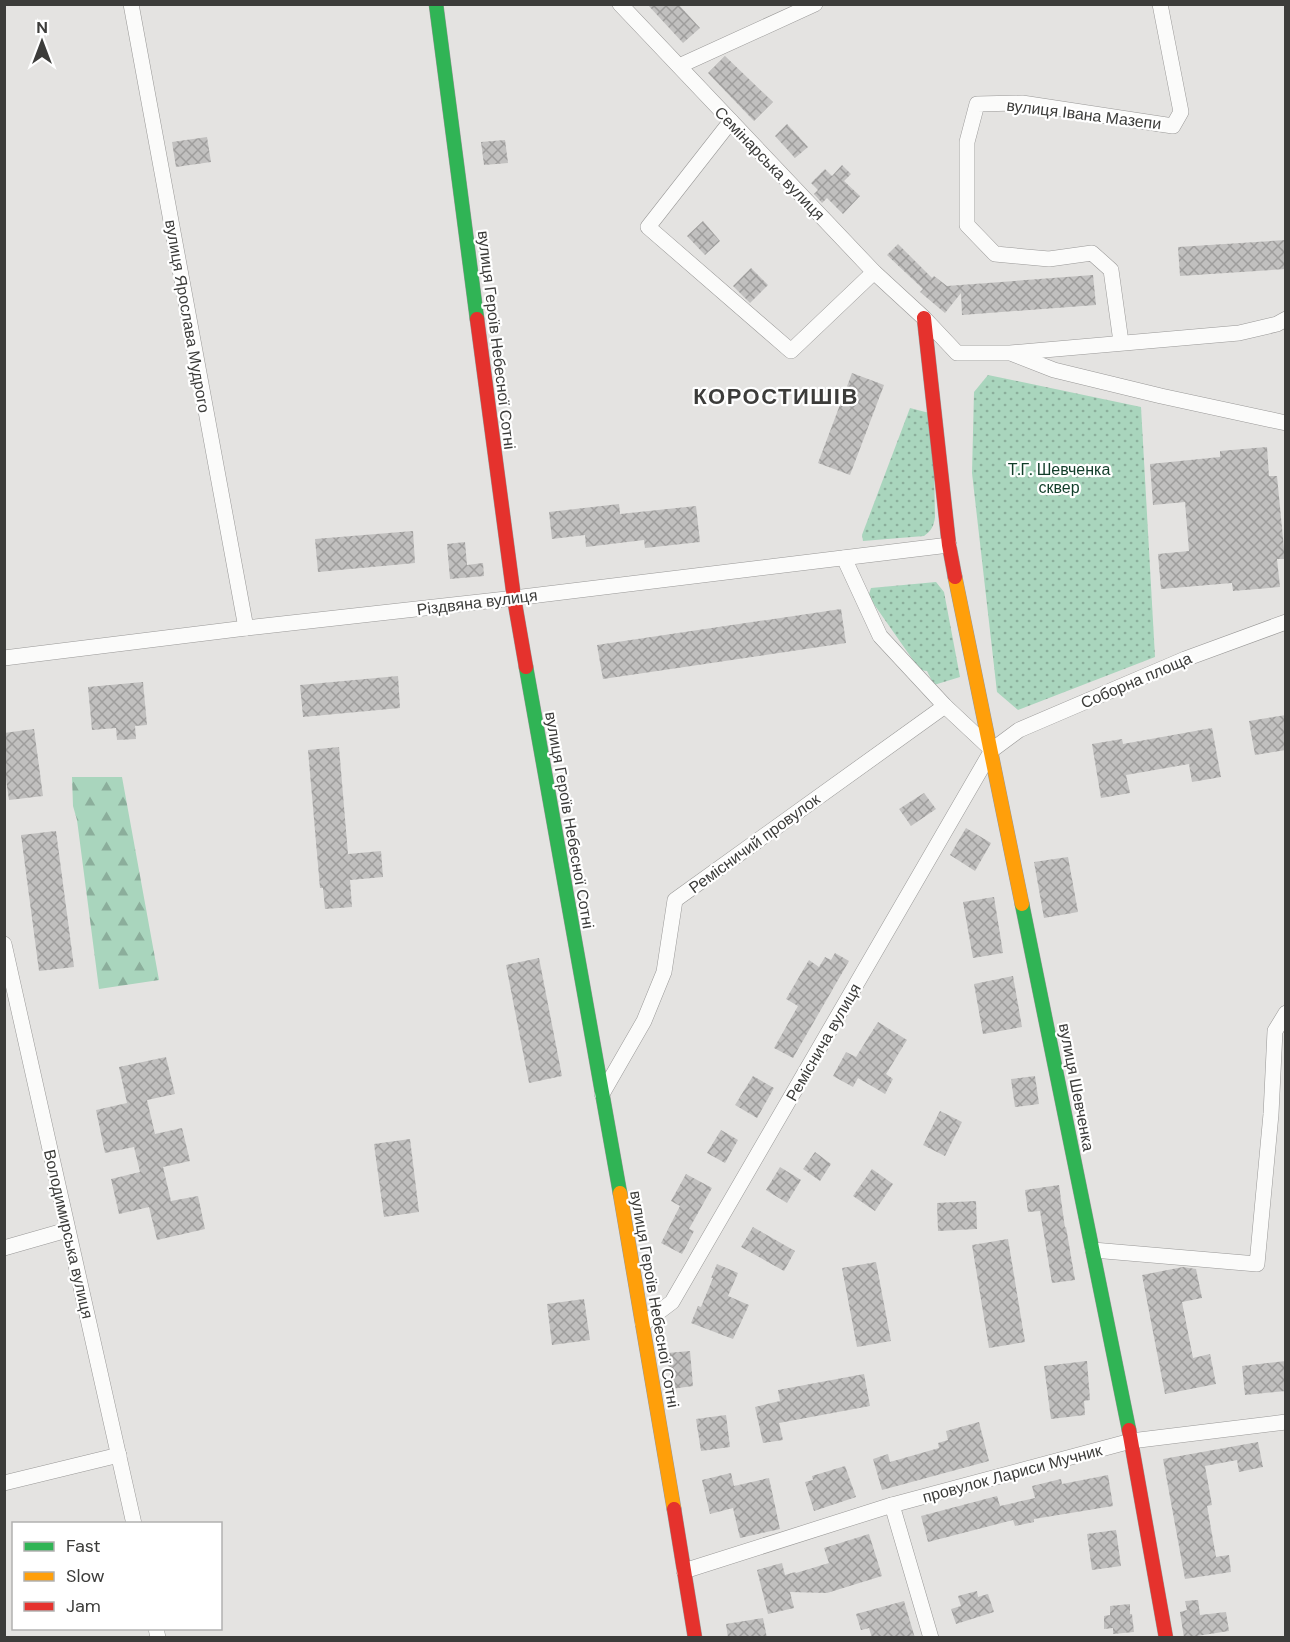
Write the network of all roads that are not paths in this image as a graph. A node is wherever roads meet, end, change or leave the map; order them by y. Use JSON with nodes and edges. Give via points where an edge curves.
{"nodes":[{"id":1,"x":131,"y":4,"type":"edge"},
{"id":2,"x":436,"y":4,"type":"edge"},
{"id":3,"x":620,"y":4,"type":"edge"},
{"id":4,"x":815,"y":4,"type":"edge"},
{"id":5,"x":1160,"y":4,"type":"edge"},
{"id":6,"x":679,"y":66,"type":"junction"},
{"id":7,"x":731,"y":121,"type":"junction"},
{"id":8,"x":874,"y":272,"type":"junction"},
{"id":9,"x":924,"y":318,"type":"junction"},
{"id":10,"x":1286,"y":319,"type":"edge"},
{"id":11,"x":1121,"y":342,"type":"junction"},
{"id":12,"x":1010,"y":352,"type":"junction"},
{"id":13,"x":1286,"y":423,"type":"edge"},
{"id":14,"x":949,"y":545,"type":"junction"},
{"id":15,"x":844,"y":558,"type":"junction"},
{"id":16,"x":514,"y":598,"type":"junction"},
{"id":17,"x":1286,"y":622,"type":"edge"},
{"id":18,"x":246,"y":628,"type":"junction"},
{"id":19,"x":4,"y":658,"type":"edge"},
{"id":20,"x":945,"y":706,"type":"junction"},
{"id":21,"x":992,"y":750,"type":"junction"},
{"id":22,"x":5,"y":954,"type":"edge"},
{"id":23,"x":1286,"y":1013,"type":"edge"},
{"id":24,"x":602,"y":1094,"type":"junction"},
{"id":25,"x":68,"y":1230,"type":"junction"},
{"id":26,"x":4,"y":1248,"type":"edge"},
{"id":27,"x":1093,"y":1250,"type":"junction"},
{"id":28,"x":643,"y":1324,"type":"junction"},
{"id":29,"x":1286,"y":1422,"type":"edge"},
{"id":30,"x":1131,"y":1442,"type":"junction"},
{"id":31,"x":119,"y":1455,"type":"junction"},
{"id":32,"x":4,"y":1483,"type":"edge"},
{"id":33,"x":892,"y":1505,"type":"junction"},
{"id":34,"x":134,"y":1522,"type":"edge"},
{"id":35,"x":684,"y":1571,"type":"junction"},
{"id":36,"x":695,"y":1638,"type":"edge"},
{"id":37,"x":931,"y":1638,"type":"edge"},
{"id":38,"x":1166,"y":1638,"type":"edge"}],
"edges":[{"from":1,"to":18,"type":"street","name":"вулиця Ярослава Мудрого"},
{"from":2,"to":16,"type":"street","name":"вулиця Героїв Небесної Сотні"},
{"from":3,"to":6,"type":"street","name":"Семінарська вулиця"},
{"from":4,"to":6,"type":"street"},
{"from":5,"to":11,"type":"street","name":"вулиця Івана Мазепи","via":[[1181,112],[1173,126],[1022,103],[977,104],[967,142],[967,225],[995,254],[1049,259],[1092,253],[1111,270]]},
{"from":6,"to":7,"type":"street","name":"Семінарська вулиця"},
{"from":7,"to":8,"type":"street","name":"Семінарська вулиця"},
{"from":7,"to":8,"type":"street","via":[[648,227],[791,351]]},
{"from":8,"to":9,"type":"street","name":"Семінарська вулиця"},
{"from":9,"to":12,"type":"street","name":"Семінарська вулиця","via":[[957,352]]},
{"from":9,"to":14,"type":"street","name":"вулиця Шевченка"},
{"from":10,"to":11,"type":"street","name":"Семінарська вулиця","via":[[1239,333]]},
{"from":11,"to":12,"type":"street","name":"Семінарська вулиця"},
{"from":12,"to":13,"type":"street","via":[[1054,370]]},
{"from":14,"to":15,"type":"street","name":"Різдвяна вулиця"},
{"from":14,"to":21,"type":"street","name":"вулиця Шевченка"},
{"from":15,"to":16,"type":"street","name":"Різдвяна вулиця"},
{"from":15,"to":20,"type":"street","via":[[880,636]]},
{"from":16,"to":18,"type":"street","name":"Різдвяна вулиця"},
{"from":16,"to":24,"type":"street","name":"вулиця Героїв Небесної Сотні"},
{"from":17,"to":21,"type":"street","name":"Соборна площа","via":[[1185,659],[1019,730]]},
{"from":18,"to":19,"type":"street","name":"Різдвяна вулиця"},
{"from":20,"to":21,"type":"street"},
{"from":20,"to":24,"type":"street","name":"Ремісничий провулок","via":[[675,900],[664,972],[644,1021]]},
{"from":21,"to":27,"type":"street","name":"вулиця Шевченка"},
{"from":21,"to":28,"type":"street","name":"Реміснича вулиця","via":[[672,1302]]},
{"from":22,"to":25,"type":"street","name":"Володимирська вулиця"},
{"from":23,"to":27,"type":"street","via":[[1275,1031],[1257,1264]]},
{"from":24,"to":28,"type":"street","name":"вулиця Героїв Небесної Сотні"},
{"from":25,"to":26,"type":"street"},
{"from":25,"to":31,"type":"street","name":"Володимирська вулиця"},
{"from":27,"to":30,"type":"street","name":"вулиця Шевченка"},
{"from":28,"to":35,"type":"street","name":"вулиця Героїв Небесної Сотні"},
{"from":29,"to":30,"type":"street","name":"провулок Лариси Мучник"},
{"from":30,"to":33,"type":"street","name":"провулок Лариси Мучник"},
{"from":30,"to":38,"type":"street","name":"вулиця Шевченка"},
{"from":31,"to":32,"type":"street"},
{"from":31,"to":34,"type":"street","name":"Володимирська вулиця"},
{"from":33,"to":35,"type":"street","name":"провулок Лариси Мучник"},
{"from":33,"to":37,"type":"street"},
{"from":35,"to":36,"type":"street","name":"вулиця Героїв Небесної Сотні"}]}
